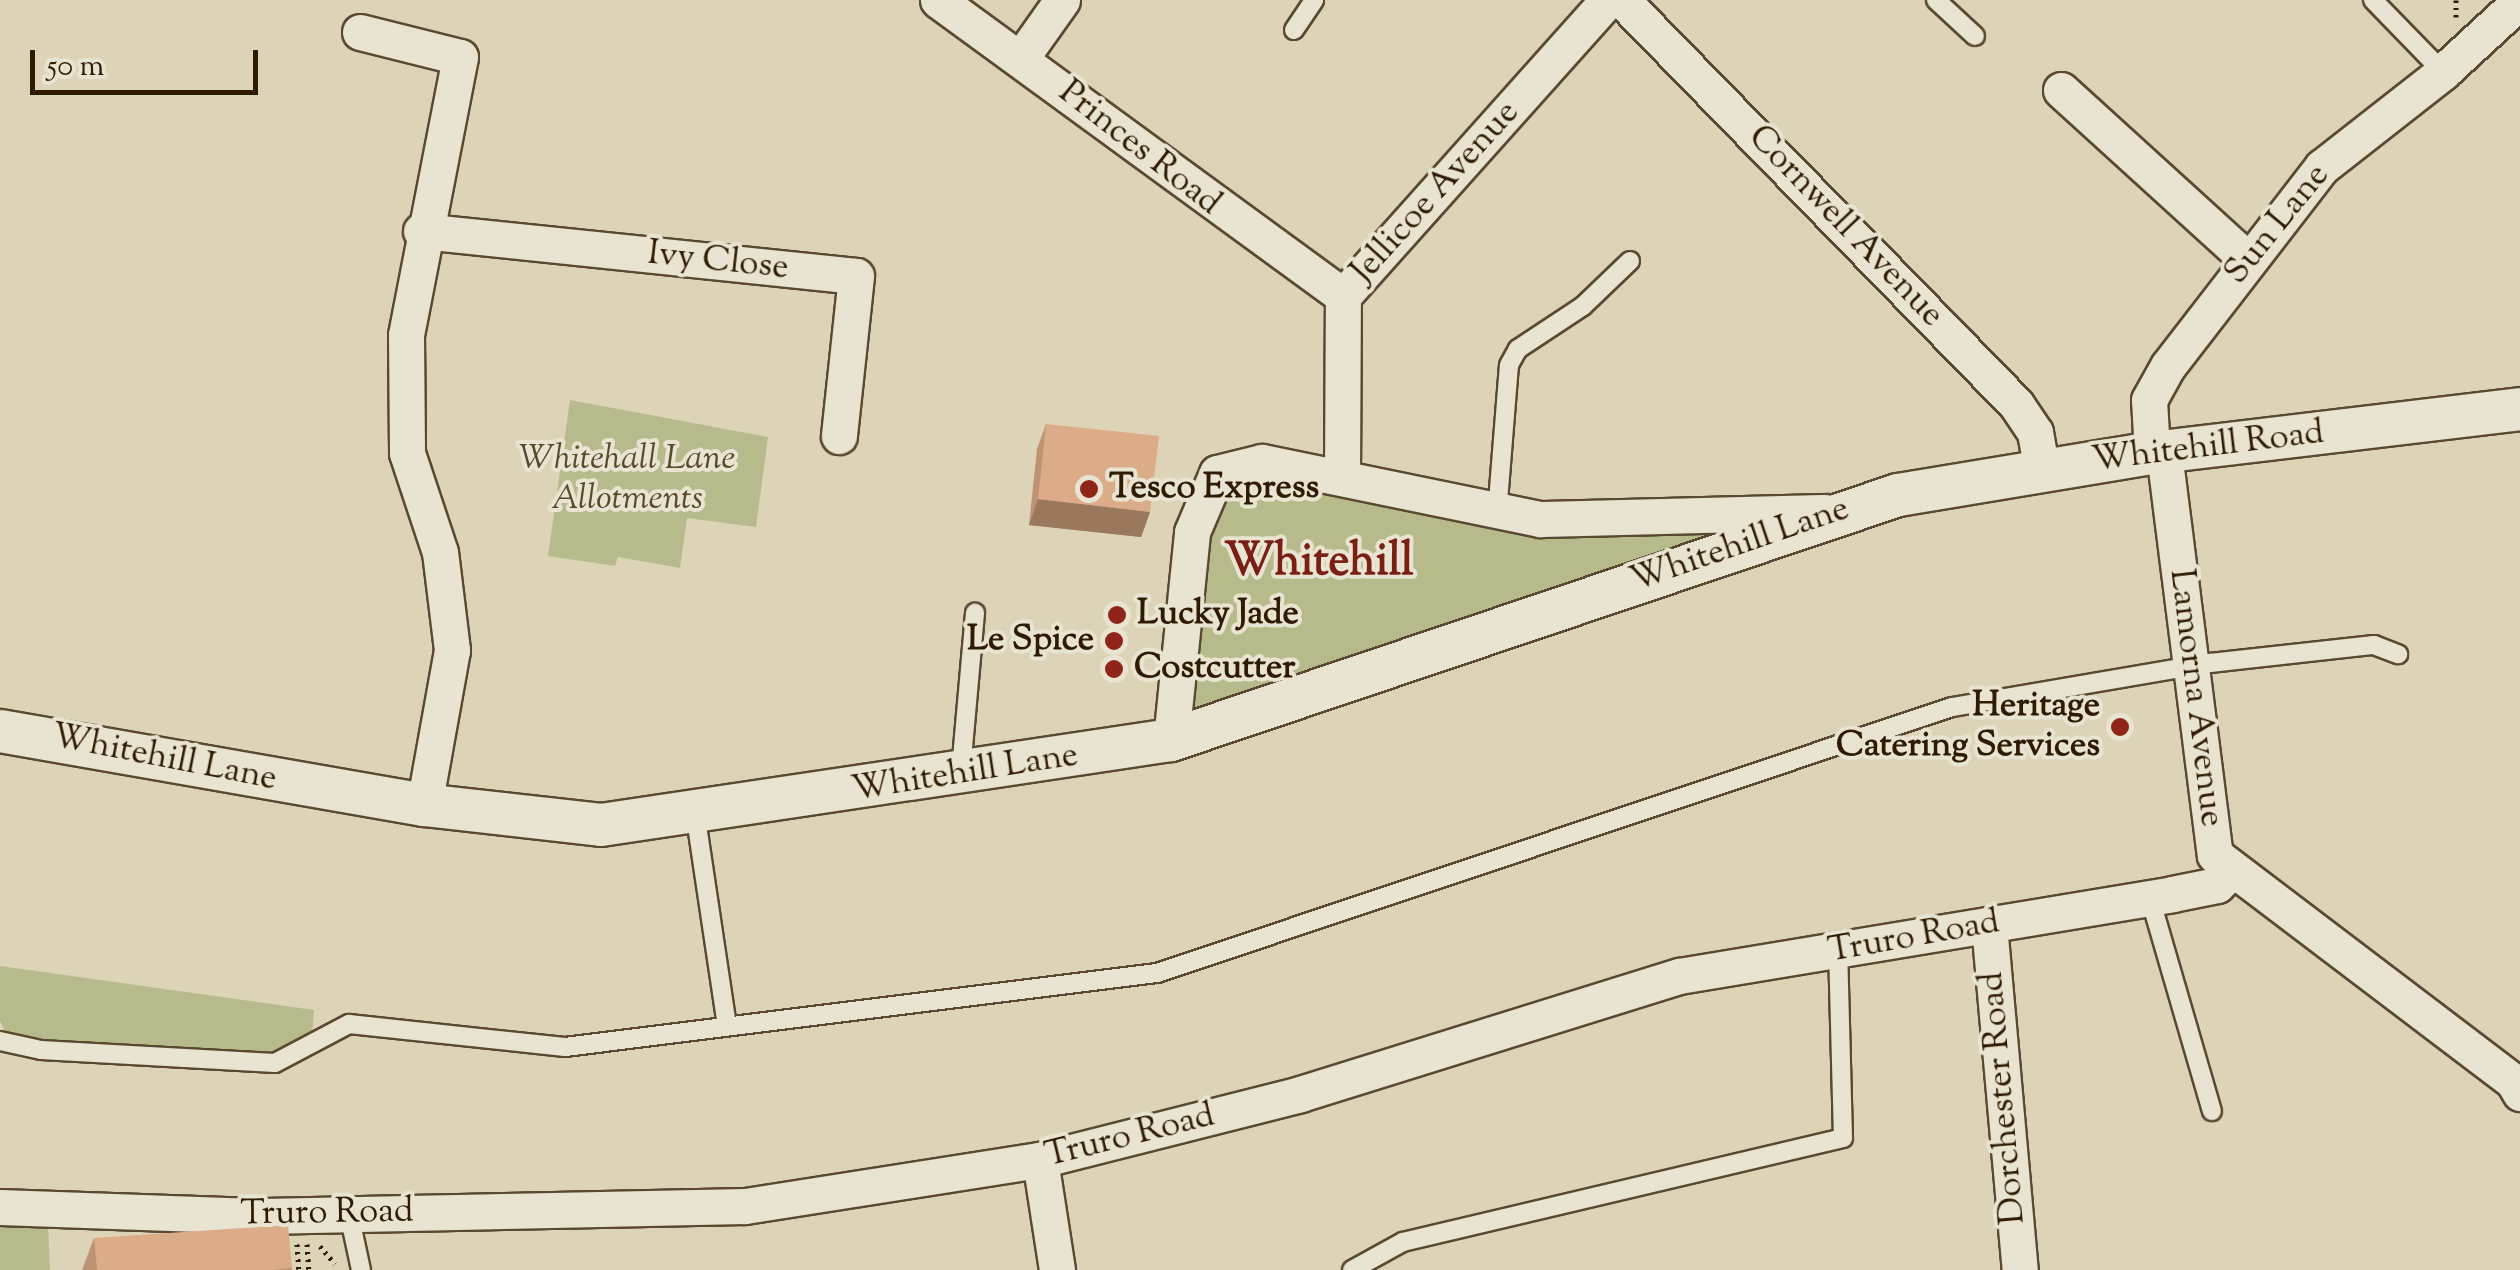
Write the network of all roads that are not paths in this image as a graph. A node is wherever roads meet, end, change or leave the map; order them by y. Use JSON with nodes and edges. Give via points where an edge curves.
{"nodes":[{"id":1,"x":938,"y":0,"type":"edge"},
{"id":2,"x":1062,"y":0,"type":"edge"},
{"id":3,"x":1314,"y":0,"type":"edge"},
{"id":4,"x":1608,"y":0,"type":"edge"},
{"id":5,"x":1622,"y":0,"type":"edge"},
{"id":6,"x":1936,"y":0,"type":"edge"},
{"id":7,"x":2373,"y":0,"type":"edge"},
{"id":8,"x":2520,"y":1,"type":"edge"},
{"id":9,"x":1294,"y":30,"type":"dead end"},
{"id":10,"x":360,"y":32,"type":"dead end"},
{"id":11,"x":1975,"y":36,"type":"dead end"},
{"id":12,"x":1021,"y":58,"type":"junction"},
{"id":13,"x":2444,"y":72,"type":"junction"},
{"id":14,"x":2061,"y":90,"type":"dead end"},
{"id":15,"x":421,"y":231,"type":"junction"},
{"id":16,"x":1630,"y":260,"type":"dead end"},
{"id":17,"x":2248,"y":260,"type":"junction"},
{"id":18,"x":1342,"y":296,"type":"junction"},
{"id":19,"x":2520,"y":409,"type":"edge"},
{"id":20,"x":839,"y":436,"type":"dead end"},
{"id":21,"x":2158,"y":453,"type":"junction"},
{"id":22,"x":2042,"y":470,"type":"junction"},
{"id":23,"x":1342,"y":476,"type":"junction"},
{"id":24,"x":1898,"y":495,"type":"joint"},
{"id":25,"x":1836,"y":511,"type":"junction"},
{"id":26,"x":1497,"y":515,"type":"junction"},
{"id":27,"x":975,"y":613,"type":"dead end"},
{"id":28,"x":2398,"y":654,"type":"dead end"},
{"id":29,"x":2190,"y":666,"type":"junction"},
{"id":30,"x":0,"y":731,"type":"edge"},
{"id":31,"x":1171,"y":740,"type":"junction"},
{"id":32,"x":961,"y":775,"type":"junction"},
{"id":33,"x":424,"y":805,"type":"junction"},
{"id":34,"x":695,"y":812,"type":"junction"},
{"id":35,"x":2230,"y":872,"type":"junction"},
{"id":36,"x":2150,"y":898,"type":"junction"},
{"id":37,"x":1989,"y":925,"type":"junction"},
{"id":38,"x":1838,"y":952,"type":"junction"},
{"id":39,"x":726,"y":1026,"type":"junction"},
{"id":40,"x":0,"y":1040,"type":"edge"},
{"id":41,"x":2520,"y":1094,"type":"edge"},
{"id":42,"x":2212,"y":1111,"type":"dead end"},
{"id":43,"x":1040,"y":1160,"type":"junction"},
{"id":44,"x":0,"y":1208,"type":"edge"},
{"id":45,"x":349,"y":1214,"type":"junction"},
{"id":46,"x":360,"y":1270,"type":"edge"},
{"id":47,"x":1057,"y":1270,"type":"edge"},
{"id":48,"x":1352,"y":1270,"type":"edge"},
{"id":49,"x":2020,"y":1270,"type":"edge"}],
"edges":[{"from":1,"to":12,"type":"street","name":"Princes Road"},
{"from":2,"to":12,"type":"street"},
{"from":3,"to":9,"type":"lane"},
{"from":4,"to":18,"type":"street","name":"Jellicoe Avenue"},
{"from":5,"to":22,"type":"street","name":"Cornwell Avenue","via":[[2016,404],[2035,432]]},
{"from":6,"to":11,"type":"lane"},
{"from":7,"to":13,"type":"lane"},
{"from":8,"to":13,"type":"street","name":"Sun Lane"},
{"from":10,"to":15,"type":"street","via":[[460,57]]},
{"from":12,"to":18,"type":"street","name":"Princes Road","via":[[1213,208]]},
{"from":13,"to":17,"type":"street","name":"Sun Lane","via":[[2322,167]]},
{"from":14,"to":17,"type":"street"},
{"from":15,"to":20,"type":"street","name":"Ivy Close","via":[[856,276]]},
{"from":15,"to":33,"type":"street","via":[[406,335],[407,453],[440,552],[452,650]]},
{"from":16,"to":26,"type":"lane","via":[[1582,306],[1518,348],[1509,365]]},
{"from":17,"to":21,"type":"street","name":"Sun Lane","via":[[2149,400]]},
{"from":18,"to":23,"type":"street","name":"Jellicoe Avenue"},
{"from":19,"to":21,"type":"street","name":"Whitehill Road"},
{"from":21,"to":22,"type":"street","name":"Whitehill Road"},
{"from":21,"to":29,"type":"street","name":"Lamorna Avenue"},
{"from":22,"to":24,"type":"street","name":"Whitehill Road"},
{"from":23,"to":26,"type":"street"},
{"from":23,"to":31,"type":"street","via":[[1262,462],[1218,474],[1192,532]]},
{"from":24,"to":25,"type":"street","name":"Whitehill Lane"},
{"from":25,"to":26,"type":"street","via":[[1623,522]]},
{"from":25,"to":31,"type":"street","name":"Whitehill Lane"},
{"from":27,"to":32,"type":"lane"},
{"from":28,"to":29,"type":"lane","via":[[2374,644]]},
{"from":29,"to":35,"type":"street","name":"Lamorna Avenue","via":[[2214,852]]},
{"from":29,"to":39,"type":"lane","via":[[1952,707],[1157,973]]},
{"from":30,"to":33,"type":"street","name":"Whitehill Lane"},
{"from":31,"to":32,"type":"street","name":"Whitehill Lane"},
{"from":32,"to":34,"type":"street","name":"Whitehill Lane"},
{"from":33,"to":34,"type":"street","name":"Whitehill Lane","via":[[601,825]]},
{"from":34,"to":39,"type":"lane"},
{"from":35,"to":36,"type":"street","name":"Truro Road","via":[[2217,885]]},
{"from":35,"to":41,"type":"street","name":"Lamorna Avenue","via":[[2514,1081]]},
{"from":36,"to":37,"type":"street","name":"Truro Road"},
{"from":36,"to":42,"type":"lane"},
{"from":37,"to":38,"type":"street","name":"Truro Road"},
{"from":37,"to":49,"type":"street","name":"Dorchester Road"},
{"from":38,"to":43,"type":"street","name":"Truro Road","via":[[1680,976],[1300,1094]]},
{"from":38,"to":48,"type":"lane","via":[[1843,1138],[1403,1242]]},
{"from":39,"to":40,"type":"lane","via":[[565,1047],[350,1024],[276,1063],[41,1050]]},
{"from":43,"to":45,"type":"street","name":"Truro Road","via":[[745,1206]]},
{"from":43,"to":47,"type":"street"},
{"from":44,"to":45,"type":"street","name":"Truro Road","via":[[142,1216]]},
{"from":45,"to":46,"type":"lane"}]}
